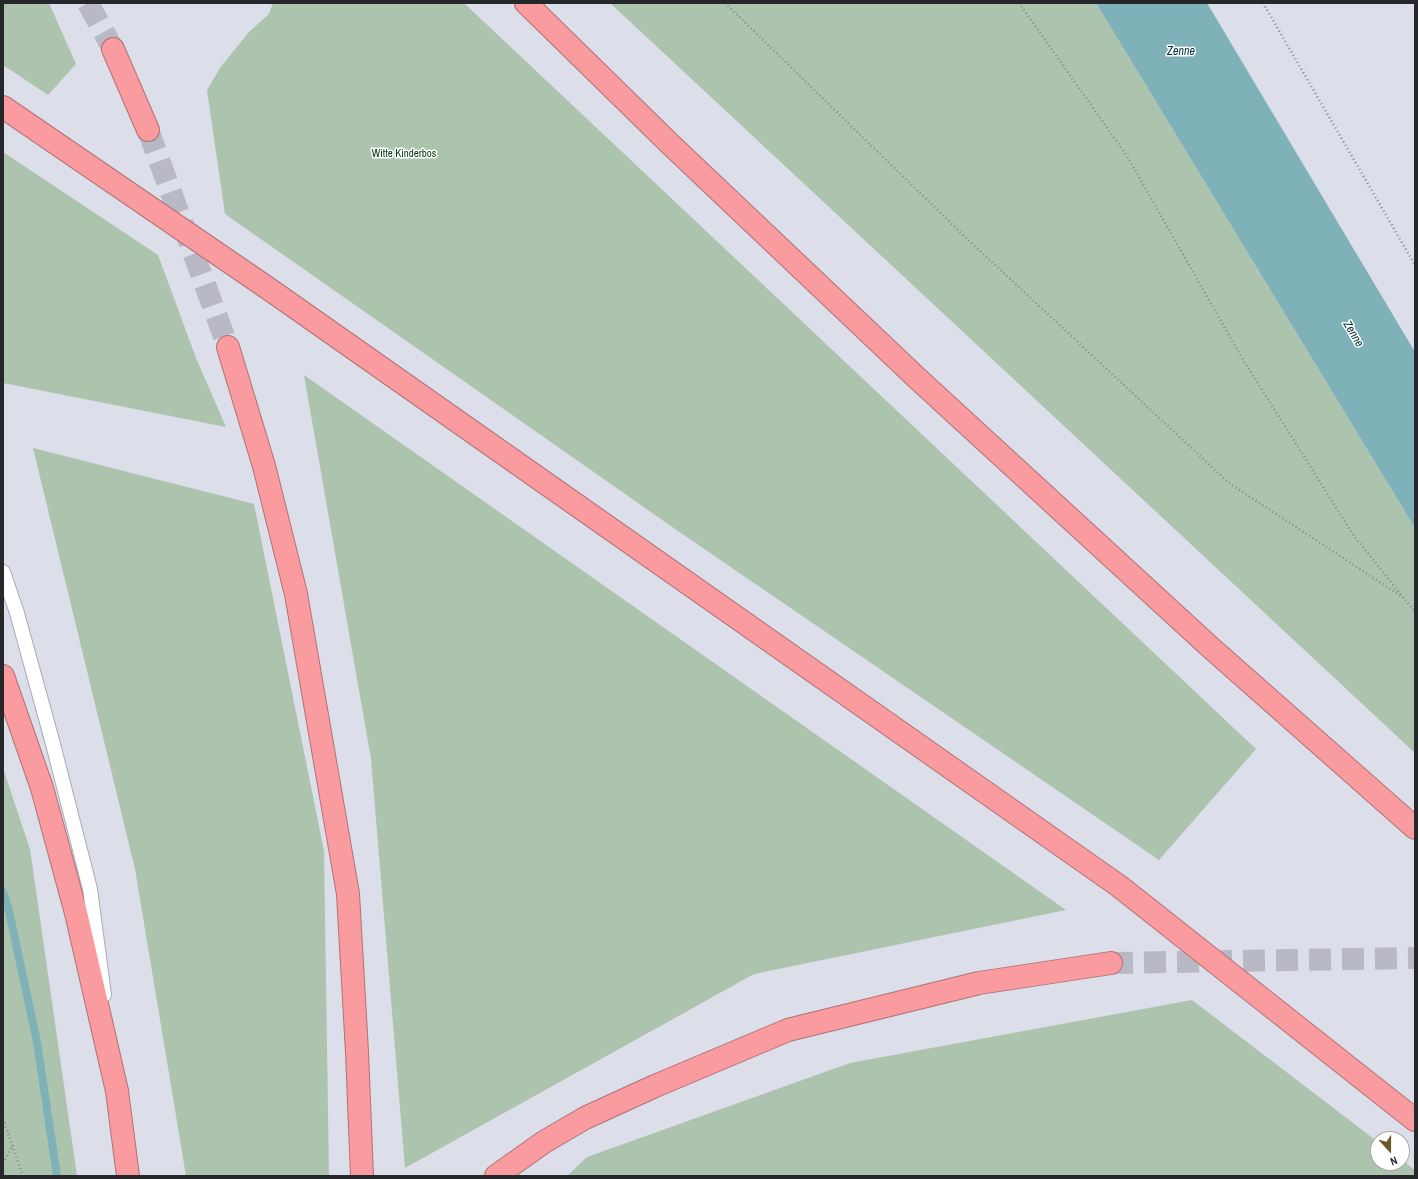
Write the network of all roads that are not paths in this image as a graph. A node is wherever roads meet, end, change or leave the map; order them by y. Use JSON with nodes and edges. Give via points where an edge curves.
{"nodes":[{"id":1,"x":526,"y":3,"type":"edge"},
{"id":2,"x":113,"y":49,"type":"tunnel mouth"},
{"id":3,"x":3,"y":107,"type":"edge"},
{"id":4,"x":148,"y":130,"type":"tunnel mouth"},
{"id":5,"x":228,"y":347,"type":"tunnel mouth"},
{"id":6,"x":3,"y":572,"type":"edge"},
{"id":7,"x":3,"y":676,"type":"edge"},
{"id":8,"x":1415,"y":828,"type":"edge"},
{"id":9,"x":1111,"y":963,"type":"tunnel mouth"},
{"id":10,"x":117,"y":1091,"type":"junction"},
{"id":11,"x":1415,"y":1120,"type":"edge"},
{"id":12,"x":128,"y":1176,"type":"edge"},
{"id":13,"x":362,"y":1176,"type":"edge"},
{"id":14,"x":496,"y":1176,"type":"edge"}],
"edges":[{"from":1,"to":8,"type":"highway","via":[[669,143],[918,379],[1210,647]]},
{"from":2,"to":4,"type":"highway"},
{"from":3,"to":11,"type":"highway","via":[[275,294],[1120,886]]},
{"from":5,"to":13,"type":"highway","via":[[264,466],[296,594],[348,894]]},
{"from":6,"to":10,"type":"lane","via":[[47,722],[90,889]]},
{"from":7,"to":10,"type":"highway","via":[[42,788],[76,913]]},
{"from":9,"to":14,"type":"highway","via":[[979,983],[788,1030],[585,1118],[544,1142]]},
{"from":10,"to":12,"type":"highway"}]}
